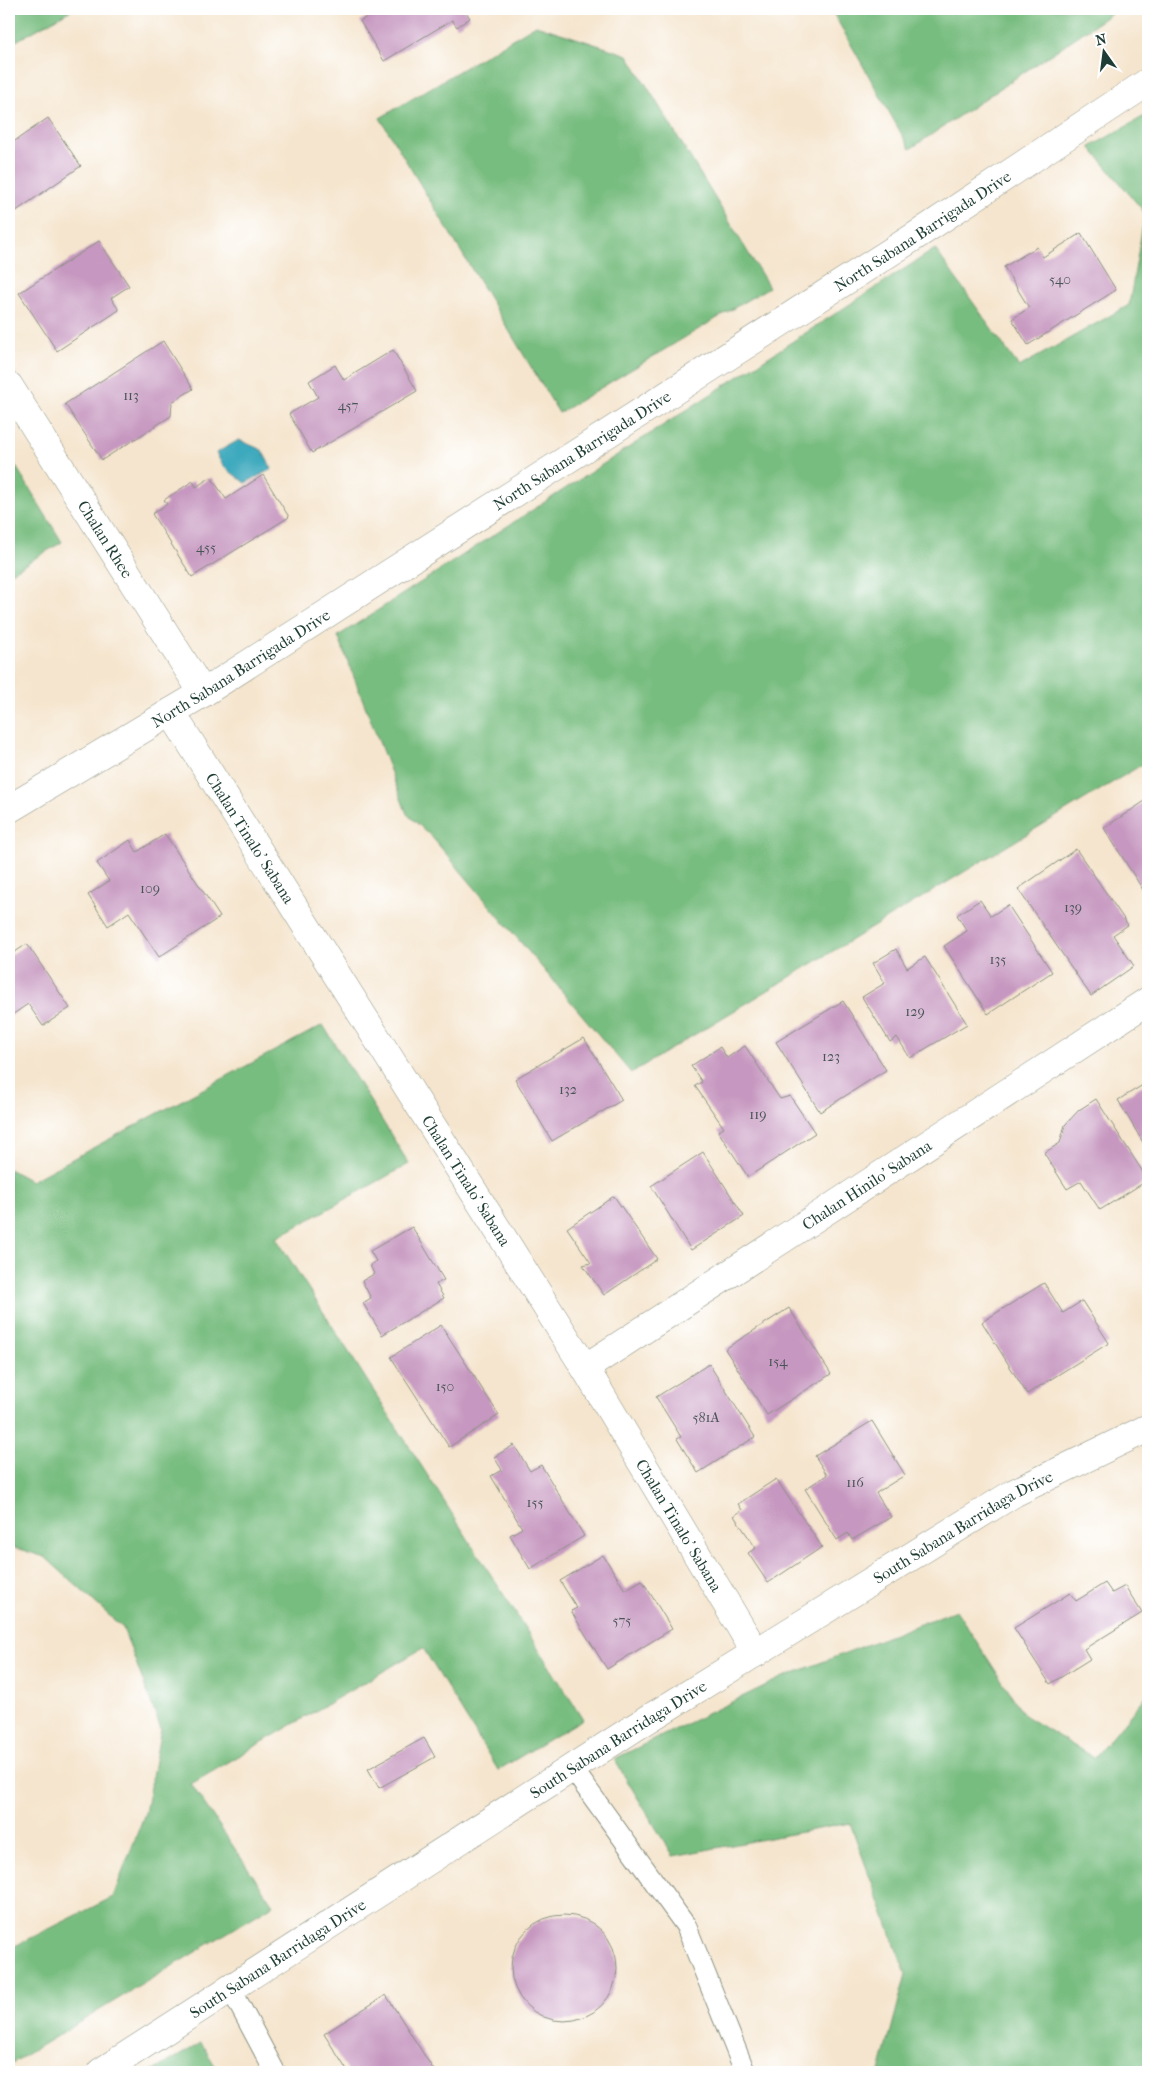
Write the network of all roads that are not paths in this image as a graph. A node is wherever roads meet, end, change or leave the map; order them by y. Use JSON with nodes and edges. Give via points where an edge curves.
{"nodes":[{"id":1,"x":1148,"y":82,"type":"edge"},
{"id":2,"x":9,"y":386,"type":"edge"},
{"id":3,"x":203,"y":693,"type":"junction"},
{"id":4,"x":171,"y":712,"type":"junction"},
{"id":5,"x":9,"y":809,"type":"edge"},
{"id":6,"x":1148,"y":1001,"type":"edge"},
{"id":7,"x":585,"y":1368,"type":"junction"},
{"id":8,"x":1148,"y":1428,"type":"edge"},
{"id":9,"x":756,"y":1653,"type":"junction"},
{"id":10,"x":572,"y":1768,"type":"junction"},
{"id":11,"x":231,"y":1989,"type":"junction"},
{"id":12,"x":101,"y":2072,"type":"edge"},
{"id":13,"x":275,"y":2072,"type":"edge"},
{"id":14,"x":745,"y":2072,"type":"edge"}],
"edges":[{"from":1,"to":3,"type":"main road","name":"North Sabana Barrigada Drive","via":[[917,235]]},
{"from":2,"to":3,"type":"main road","name":"Chalan Rhee"},
{"from":3,"to":4,"type":"main road","name":"North Sabana Barrigada Drive"},
{"from":4,"to":5,"type":"main road","name":"North Sabana Barrigada Drive"},
{"from":4,"to":7,"type":"main road","name":"Chalan Tinalo' Sabana"},
{"from":6,"to":7,"type":"main road","name":"Chalan Hinilo' Sabana"},
{"from":7,"to":9,"type":"main road","name":"Chalan Tinalo' Sabana"},
{"from":8,"to":9,"type":"main road","name":"South Sabana Barridaga Drive","via":[[1014,1493]]},
{"from":9,"to":10,"type":"main road","name":"South Sabana Barridaga Drive"},
{"from":10,"to":11,"type":"main road","name":"South Sabana Barridaga Drive"},
{"from":10,"to":14,"type":"lane","via":[[686,1926]]},
{"from":11,"to":12,"type":"main road","name":"South Sabana Barridaga Drive"},
{"from":11,"to":13,"type":"lane"}]}
